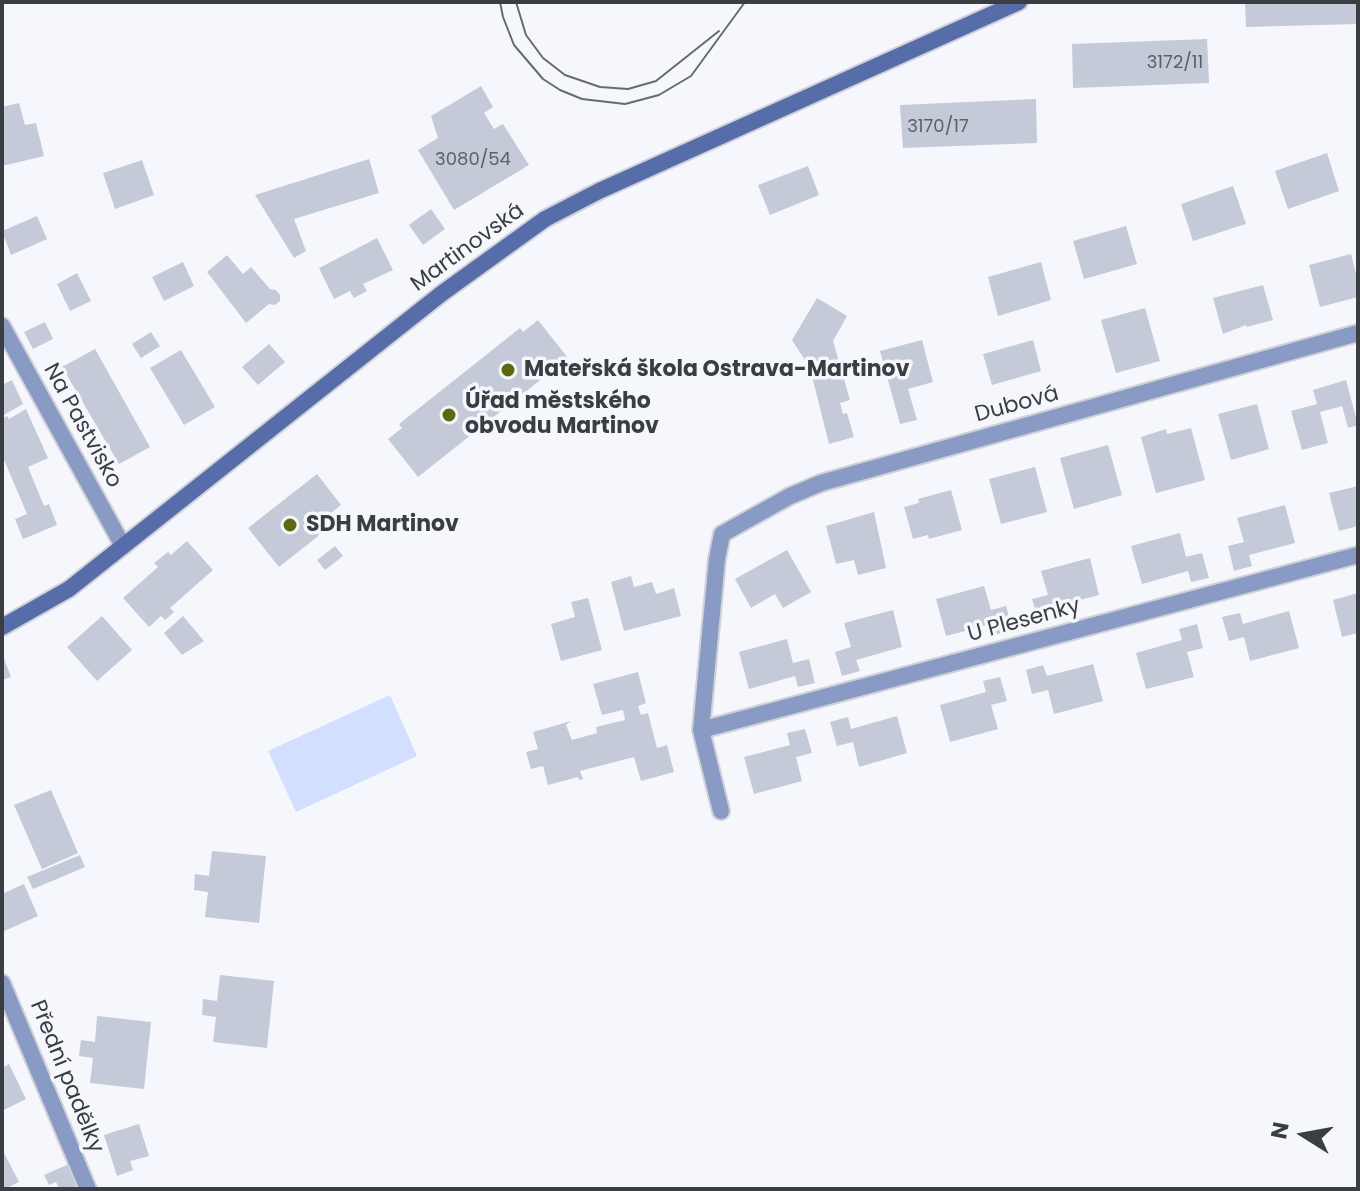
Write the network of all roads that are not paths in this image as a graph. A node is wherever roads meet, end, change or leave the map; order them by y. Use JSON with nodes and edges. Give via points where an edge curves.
{"nodes":[{"id":1,"x":1019,"y":2,"type":"edge"},
{"id":2,"x":2,"y":326,"type":"edge"},
{"id":3,"x":1358,"y":333,"type":"edge"},
{"id":4,"x":123,"y":546,"type":"junction"},
{"id":5,"x":1358,"y":555,"type":"edge"},
{"id":6,"x":2,"y":627,"type":"edge"},
{"id":7,"x":701,"y":730,"type":"junction"},
{"id":8,"x":721,"y":811,"type":"dead end"},
{"id":9,"x":2,"y":983,"type":"edge"},
{"id":10,"x":88,"y":1189,"type":"edge"}],
"edges":[{"from":1,"to":4,"type":"street","name":"Martinovská","via":[[545,219],[430,303]]},
{"from":2,"to":4,"type":"street","name":"Na Pastvisko"},
{"from":3,"to":7,"type":"street","name":"Dubová","via":[[821,483],[722,534]]},
{"from":4,"to":6,"type":"street","name":"Martinovská","via":[[60,595]]},
{"from":5,"to":7,"type":"street","name":"U Plesenky"},
{"from":7,"to":8,"type":"street"},
{"from":9,"to":10,"type":"street","name":"Přední padělky"}]}
